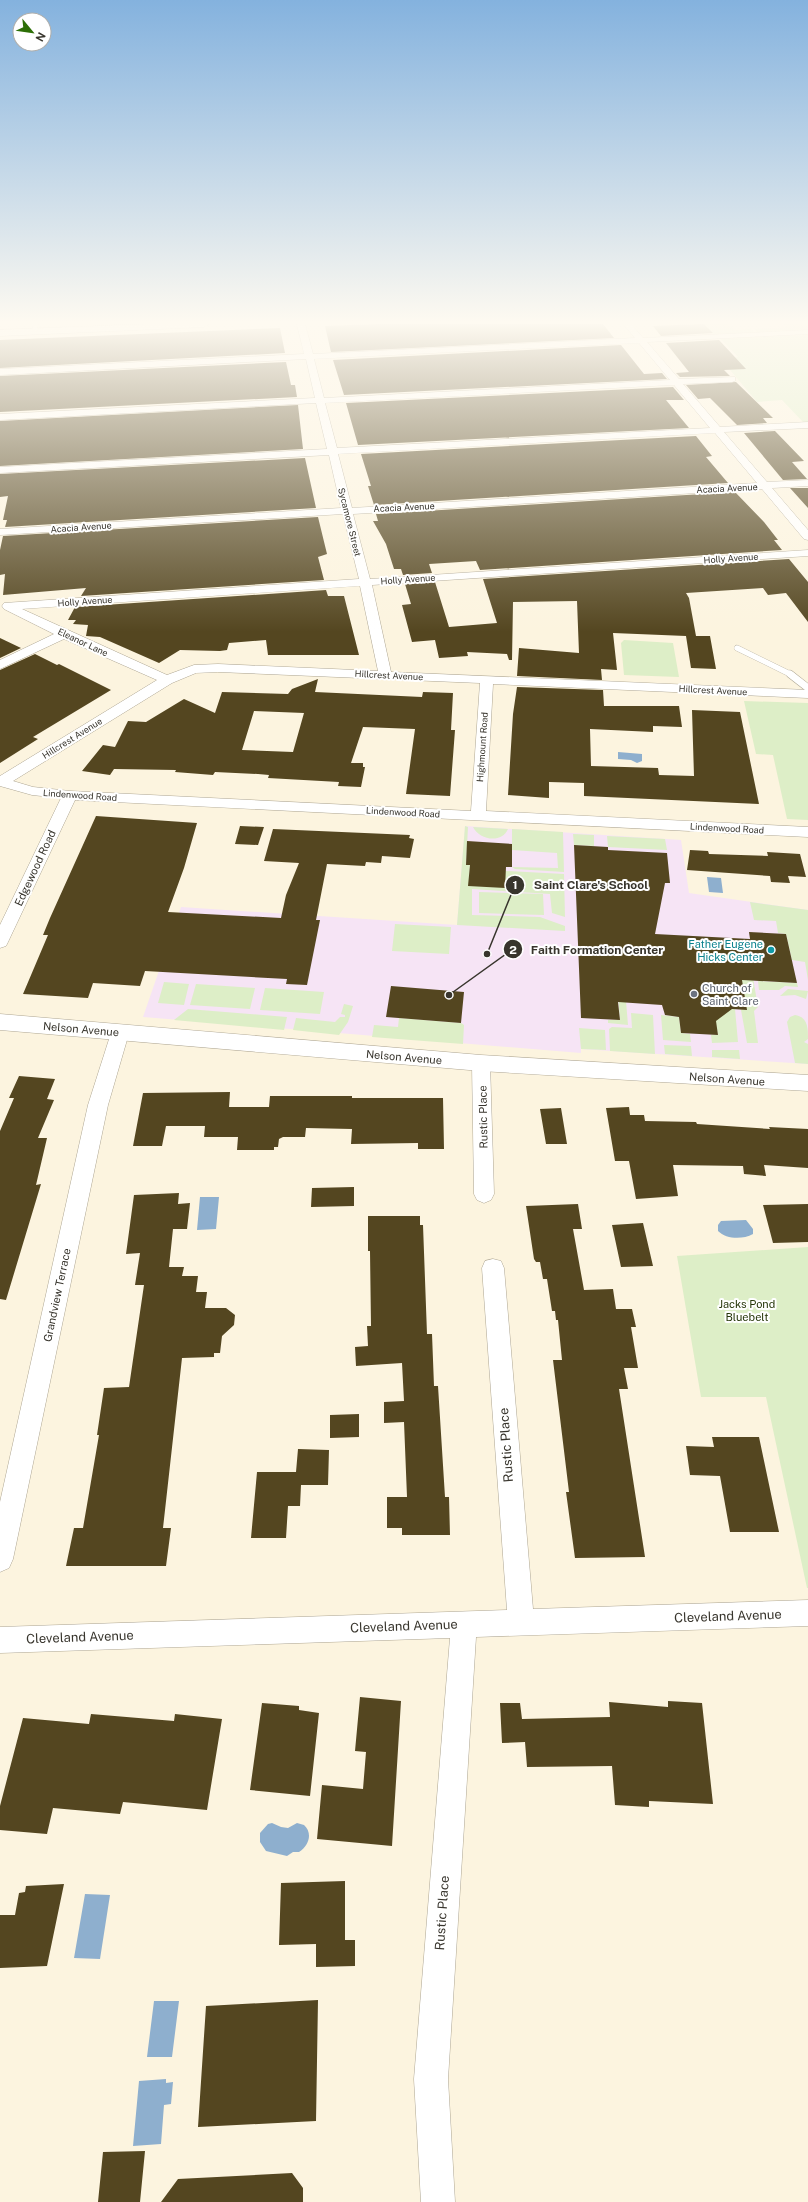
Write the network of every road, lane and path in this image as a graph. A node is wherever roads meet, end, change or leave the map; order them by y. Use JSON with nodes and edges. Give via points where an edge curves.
{"nodes":[{"id":1,"x":326,"y":427,"type":"edge"},
{"id":2,"x":714,"y":427,"type":"edge"},
{"id":3,"x":776,"y":427,"type":"edge"},
{"id":4,"x":717,"y":430,"type":"junction"},
{"id":5,"x":332,"y":451,"type":"junction"},
{"id":6,"x":0,"y":470,"type":"edge"},
{"id":7,"x":808,"y":483,"type":"edge"},
{"id":8,"x":765,"y":486,"type":"junction"},
{"id":9,"x":347,"y":511,"type":"junction"},
{"id":10,"x":0,"y":532,"type":"edge"},
{"id":11,"x":808,"y":537,"type":"edge"},
{"id":12,"x":808,"y":552,"type":"edge"},
{"id":13,"x":365,"y":582,"type":"junction"},
{"id":14,"x":4,"y":604,"type":"edge"},
{"id":15,"x":64,"y":634,"type":"junction"},
{"id":16,"x":737,"y":648,"type":"dead end"},
{"id":17,"x":0,"y":665,"type":"edge"},
{"id":18,"x":385,"y":675,"type":"junction"},
{"id":19,"x":166,"y":680,"type":"junction"},
{"id":20,"x":487,"y":680,"type":"junction"},
{"id":21,"x":808,"y":688,"type":"edge"},
{"id":22,"x":808,"y":694,"type":"edge"},
{"id":23,"x":1,"y":782,"type":"edge"},
{"id":24,"x":70,"y":795,"type":"junction"},
{"id":25,"x":478,"y":816,"type":"junction"},
{"id":26,"x":808,"y":832,"type":"edge"},
{"id":27,"x":0,"y":942,"type":"edge"},
{"id":28,"x":0,"y":1022,"type":"edge"},
{"id":29,"x":120,"y":1033,"type":"junction"},
{"id":30,"x":481,"y":1063,"type":"junction"},
{"id":31,"x":808,"y":1084,"type":"edge"},
{"id":32,"x":484,"y":1194,"type":"dead end"},
{"id":33,"x":493,"y":1268,"type":"dead end"},
{"id":34,"x":0,"y":1559,"type":"edge"},
{"id":35,"x":808,"y":1614,"type":"edge"},
{"id":36,"x":521,"y":1622,"type":"junction"},
{"id":37,"x":464,"y":1624,"type":"junction"},
{"id":38,"x":0,"y":1640,"type":"edge"},
{"id":39,"x":438,"y":2202,"type":"edge"}],
"edges":[{"from":1,"to":5,"type":"street","name":"Sycamore Street"},
{"from":2,"to":4,"type":"street"},
{"from":3,"to":4,"type":"street"},
{"from":4,"to":5,"type":"street"},
{"from":4,"to":8,"type":"street"},
{"from":5,"to":6,"type":"street"},
{"from":5,"to":9,"type":"street","name":"Sycamore Street"},
{"from":7,"to":8,"type":"street","name":"Acacia Avenue"},
{"from":8,"to":9,"type":"street","name":"Acacia Avenue"},
{"from":8,"to":11,"type":"street"},
{"from":9,"to":10,"type":"street","name":"Acacia Avenue"},
{"from":9,"to":13,"type":"street","name":"Sycamore Street"},
{"from":12,"to":13,"type":"street","name":"Holly Avenue"},
{"from":13,"to":14,"type":"street","name":"Holly Avenue"},
{"from":13,"to":18,"type":"street","name":"Sycamore Street"},
{"from":14,"to":15,"type":"street","name":"Eleanor Lane"},
{"from":15,"to":17,"type":"street"},
{"from":15,"to":19,"type":"street","name":"Eleanor Lane"},
{"from":16,"to":21,"type":"lane","via":[[789,674]]},
{"from":18,"to":19,"type":"street","name":"Hillcrest Avenue","via":[[218,668],[194,669]]},
{"from":18,"to":20,"type":"street","name":"Hillcrest Avenue"},
{"from":19,"to":23,"type":"street","name":"Hillcrest Avenue"},
{"from":20,"to":22,"type":"street","name":"Hillcrest Avenue"},
{"from":20,"to":25,"type":"street","name":"Highmount Road"},
{"from":23,"to":24,"type":"street","name":"Lindenwood Road","via":[[32,791]]},
{"from":24,"to":25,"type":"street","name":"Lindenwood Road"},
{"from":24,"to":27,"type":"street","name":"Edgewood Road"},
{"from":25,"to":26,"type":"street","name":"Lindenwood Road"},
{"from":28,"to":29,"type":"street","name":"Nelson Avenue"},
{"from":29,"to":30,"type":"street","name":"Nelson Avenue"},
{"from":29,"to":34,"type":"street","name":"Grandview Terrace","via":[[98,1105]]},
{"from":30,"to":31,"type":"street","name":"Nelson Avenue"},
{"from":30,"to":32,"type":"street","name":"Rustic Place"},
{"from":33,"to":36,"type":"street","name":"Rustic Place"},
{"from":35,"to":36,"type":"street","name":"Cleveland Avenue"},
{"from":36,"to":37,"type":"street","name":"Cleveland Avenue"},
{"from":37,"to":38,"type":"street","name":"Cleveland Avenue"},
{"from":37,"to":39,"type":"street","name":"Rustic Place","via":[[440,1927],[432,2079]]}]}
